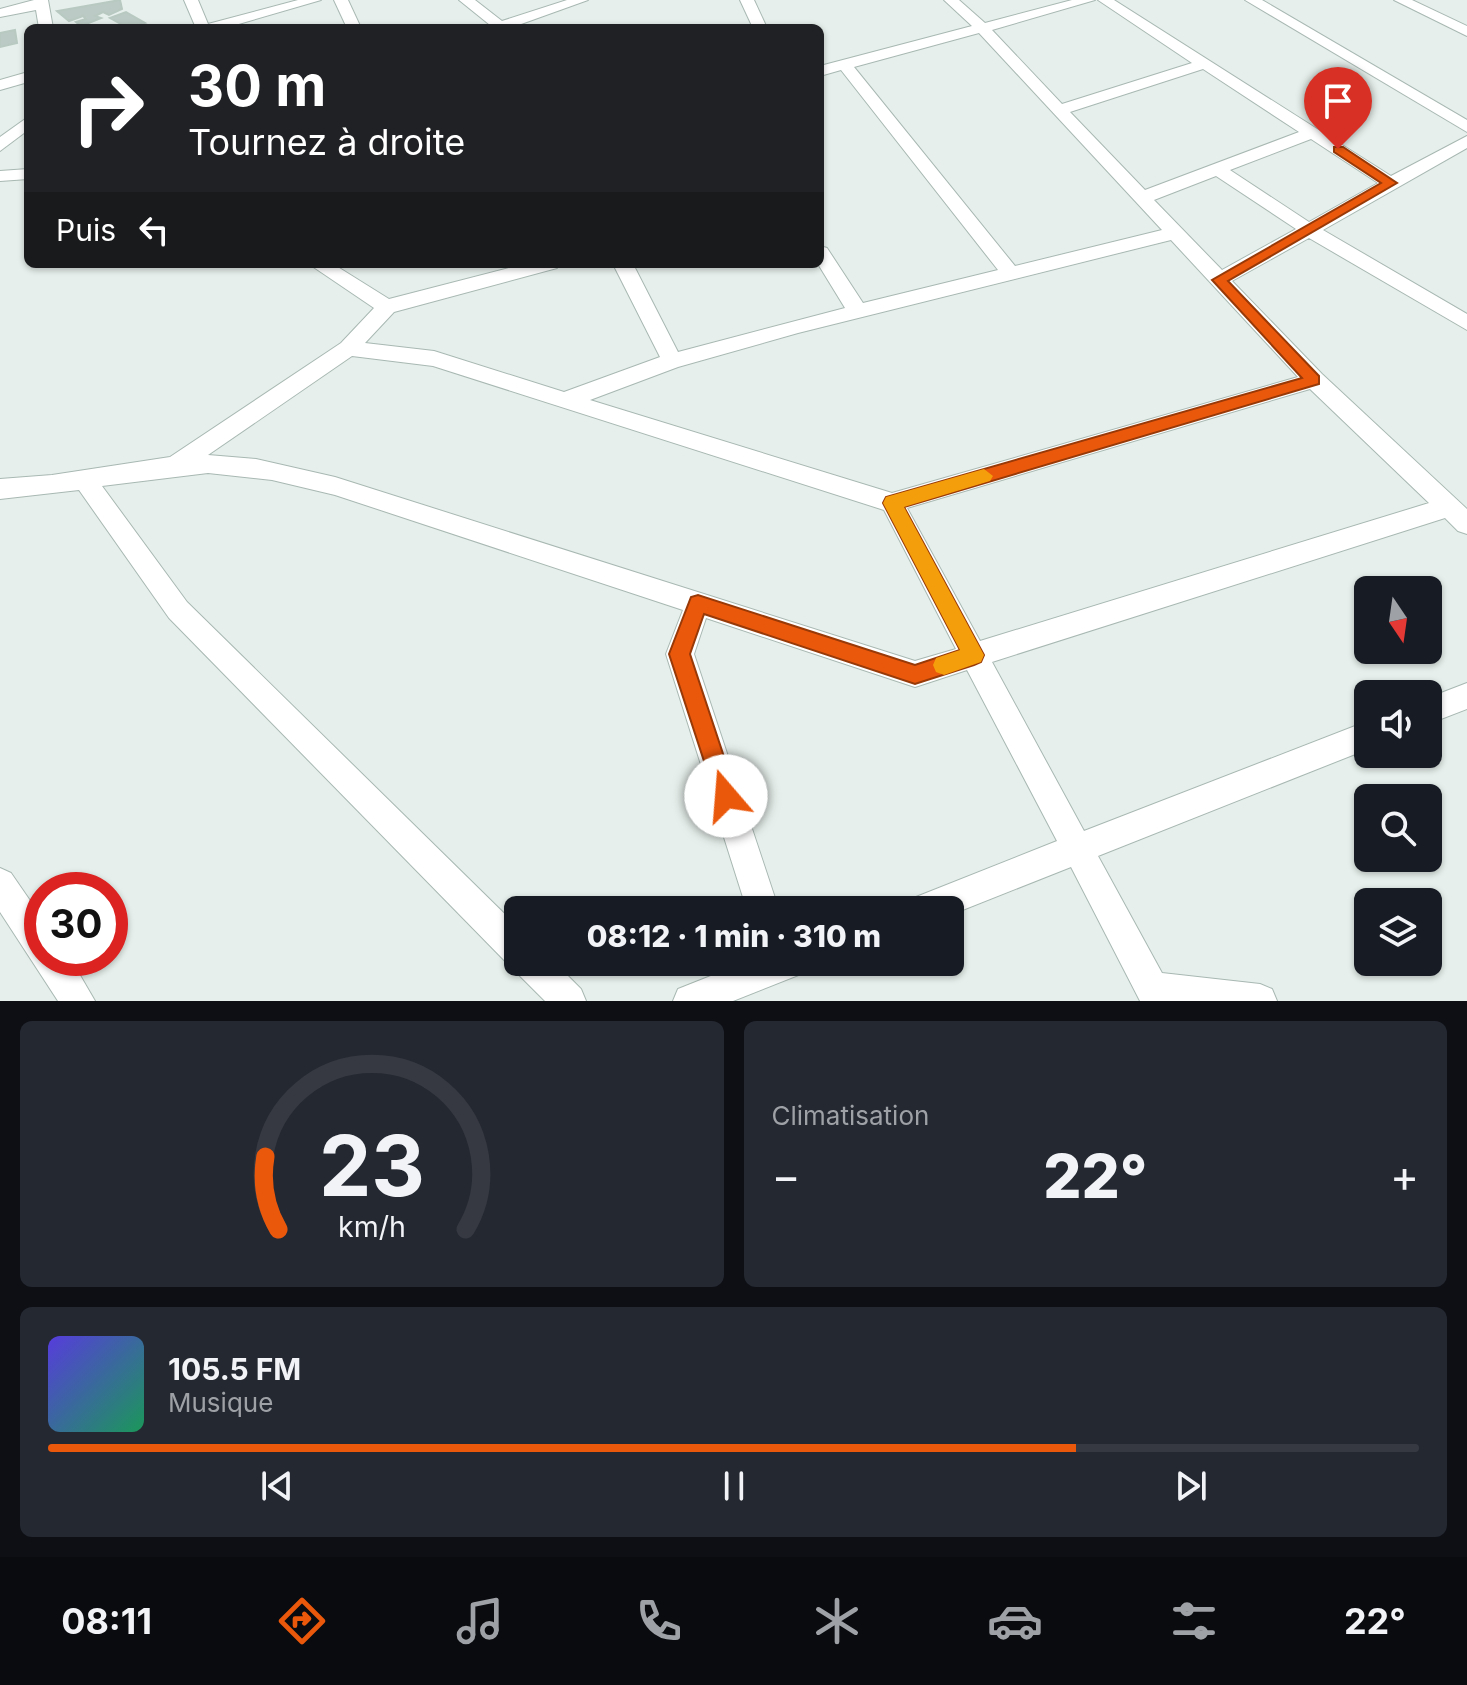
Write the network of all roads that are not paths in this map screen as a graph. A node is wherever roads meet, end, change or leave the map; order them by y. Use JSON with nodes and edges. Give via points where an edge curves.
{"nodes":[{"id":1,"x":191,"y":0,"type":"edge"},
{"id":2,"x":314,"y":0,"type":"edge"},
{"id":3,"x":341,"y":0,"type":"edge"},
{"id":4,"x":466,"y":0,"type":"edge"},
{"id":5,"x":581,"y":0,"type":"edge"},
{"id":6,"x":747,"y":0,"type":"edge"},
{"id":7,"x":951,"y":0,"type":"edge"},
{"id":8,"x":1088,"y":0,"type":"edge"},
{"id":9,"x":1105,"y":0,"type":"edge"},
{"id":10,"x":1252,"y":0,"type":"edge"},
{"id":11,"x":1401,"y":0,"type":"edge"},
{"id":12,"x":41,"y":2,"type":"edge"},
{"id":13,"x":0,"y":13,"type":"edge"},
{"id":14,"x":45,"y":24,"type":"edge"},
{"id":15,"x":201,"y":24,"type":"edge"},
{"id":16,"x":224,"y":24,"type":"edge"},
{"id":17,"x":352,"y":24,"type":"edge"},
{"id":18,"x":495,"y":24,"type":"edge"},
{"id":19,"x":508,"y":24,"type":"edge"},
{"id":20,"x":758,"y":24,"type":"edge"},
{"id":21,"x":981,"y":27,"type":"junction"},
{"id":22,"x":1467,"y":32,"type":"edge"},
{"id":23,"x":844,"y":64,"type":"junction"},
{"id":24,"x":1204,"y":64,"type":"junction"},
{"id":25,"x":824,"y":70,"type":"edge"},
{"id":26,"x":24,"y":78,"type":"edge"},
{"id":27,"x":0,"y":85,"type":"edge"},
{"id":28,"x":1059,"y":110,"type":"junction"},
{"id":29,"x":24,"y":125,"type":"edge"},
{"id":30,"x":1467,"y":127,"type":"edge"},
{"id":31,"x":1312,"y":133,"type":"junction"},
{"id":32,"x":1467,"y":141,"type":"edge"},
{"id":33,"x":0,"y":146,"type":"edge"},
{"id":34,"x":1217,"y":169,"type":"junction"},
{"id":35,"x":24,"y":174,"type":"edge"},
{"id":36,"x":0,"y":176,"type":"edge"},
{"id":37,"x":1390,"y":183,"type":"junction"},
{"id":38,"x":1142,"y":198,"type":"junction"},
{"id":39,"x":1308,"y":229,"type":"junction"},
{"id":40,"x":1175,"y":233,"type":"junction"},
{"id":41,"x":824,"y":258,"type":"edge"},
{"id":42,"x":325,"y":268,"type":"edge"},
{"id":43,"x":534,"y":268,"type":"edge"},
{"id":44,"x":625,"y":268,"type":"edge"},
{"id":45,"x":1012,"y":275,"type":"junction"},
{"id":46,"x":1219,"y":280,"type":"junction"},
{"id":47,"x":387,"y":307,"type":"junction"},
{"id":48,"x":858,"y":312,"type":"junction"},
{"id":49,"x":1464,"y":317,"type":"edge"},
{"id":50,"x":348,"y":348,"type":"junction"},
{"id":51,"x":672,"y":361,"type":"junction"},
{"id":52,"x":1314,"y":380,"type":"junction"},
{"id":53,"x":565,"y":400,"type":"junction"},
{"id":54,"x":175,"y":466,"type":"junction"},
{"id":55,"x":84,"y":479,"type":"junction"},
{"id":56,"x":0,"y":489,"type":"edge"},
{"id":57,"x":26,"y":489,"type":"junction"},
{"id":58,"x":0,"y":498,"type":"edge"},
{"id":59,"x":892,"y":503,"type":"junction"},
{"id":60,"x":1458,"y":516,"type":"edge"},
{"id":61,"x":698,"y":604,"type":"junction"},
{"id":62,"x":974,"y":655,"type":"junction"},
{"id":63,"x":1467,"y":696,"type":"edge"},
{"id":64,"x":1442,"y":706,"type":"edge"},
{"id":65,"x":1354,"y":740,"type":"edge"},
{"id":66,"x":1077,"y":849,"type":"junction"},
{"id":67,"x":0,"y":884,"type":"edge"},
{"id":68,"x":758,"y":896,"type":"edge"},
{"id":69,"x":958,"y":896,"type":"edge"},
{"id":70,"x":24,"y":920,"type":"edge"},
{"id":71,"x":504,"y":936,"type":"edge"},
{"id":72,"x":62,"y":976,"type":"edge"},
{"id":73,"x":544,"y":976,"type":"edge"},
{"id":74,"x":752,"y":976,"type":"edge"},
{"id":75,"x":1156,"y":995,"type":"edge"},
{"id":76,"x":78,"y":1001,"type":"edge"},
{"id":77,"x":569,"y":1001,"type":"edge"},
{"id":78,"x":690,"y":1001,"type":"edge"},
{"id":79,"x":1260,"y":1001,"type":"edge"}],
"edges":[{"from":1,"to":15,"type":"street"},
{"from":2,"to":16,"type":"street"},
{"from":3,"to":17,"type":"street"},
{"from":4,"to":18,"type":"street"},
{"from":5,"to":19,"type":"street"},
{"from":6,"to":20,"type":"street"},
{"from":7,"to":21,"type":"street"},
{"from":8,"to":21,"type":"street"},
{"from":9,"to":24,"type":"street"},
{"from":10,"to":30,"type":"street"},
{"from":11,"to":22,"type":"street"},
{"from":12,"to":13,"type":"street"},
{"from":12,"to":14,"type":"street"},
{"from":21,"to":23,"type":"street"},
{"from":21,"to":28,"type":"street"},
{"from":23,"to":25,"type":"street"},
{"from":23,"to":45,"type":"street"},
{"from":24,"to":28,"type":"street"},
{"from":24,"to":31,"type":"street"},
{"from":26,"to":27,"type":"street"},
{"from":28,"to":38,"type":"street"},
{"from":29,"to":33,"type":"street"},
{"from":31,"to":34,"type":"street"},
{"from":31,"to":37,"type":"street"},
{"from":32,"to":37,"type":"street"},
{"from":34,"to":38,"type":"street"},
{"from":34,"to":39,"type":"street"},
{"from":35,"to":36,"type":"street"},
{"from":37,"to":39,"type":"street"},
{"from":38,"to":40,"type":"street"},
{"from":39,"to":46,"type":"street"},
{"from":39,"to":49,"type":"street"},
{"from":40,"to":45,"type":"street"},
{"from":40,"to":46,"type":"street"},
{"from":41,"to":48,"type":"street"},
{"from":42,"to":47,"type":"street"},
{"from":43,"to":47,"type":"street"},
{"from":44,"to":51,"type":"street"},
{"from":45,"to":48,"type":"street"},
{"from":46,"to":52,"type":"street"},
{"from":47,"to":50,"type":"street"},
{"from":48,"to":51,"type":"street"},
{"from":50,"to":53,"type":"street","via":[[434,359]]},
{"from":50,"to":54,"type":"street"},
{"from":51,"to":53,"type":"street"},
{"from":52,"to":59,"type":"street"},
{"from":52,"to":60,"type":"street"},
{"from":53,"to":59,"type":"street"},
{"from":54,"to":55,"type":"street"},
{"from":54,"to":61,"type":"street","via":[[248,466],[335,486]]},
{"from":55,"to":57,"type":"street"},
{"from":55,"to":71,"type":"street","via":[[178,610]]},
{"from":56,"to":57,"type":"street"},
{"from":57,"to":58,"type":"street"},
{"from":59,"to":62,"type":"street"},
{"from":60,"to":62,"type":"street"},
{"from":61,"to":62,"type":"street","via":[[915,674]]},
{"from":61,"to":68,"type":"street","via":[[680,654]]},
{"from":62,"to":66,"type":"street"},
{"from":63,"to":64,"type":"street"},
{"from":65,"to":66,"type":"street"},
{"from":66,"to":69,"type":"street"},
{"from":66,"to":75,"type":"street"},
{"from":67,"to":70,"type":"street"},
{"from":72,"to":76,"type":"street"},
{"from":73,"to":77,"type":"street"},
{"from":74,"to":78,"type":"street"},
{"from":75,"to":79,"type":"street"}]}
